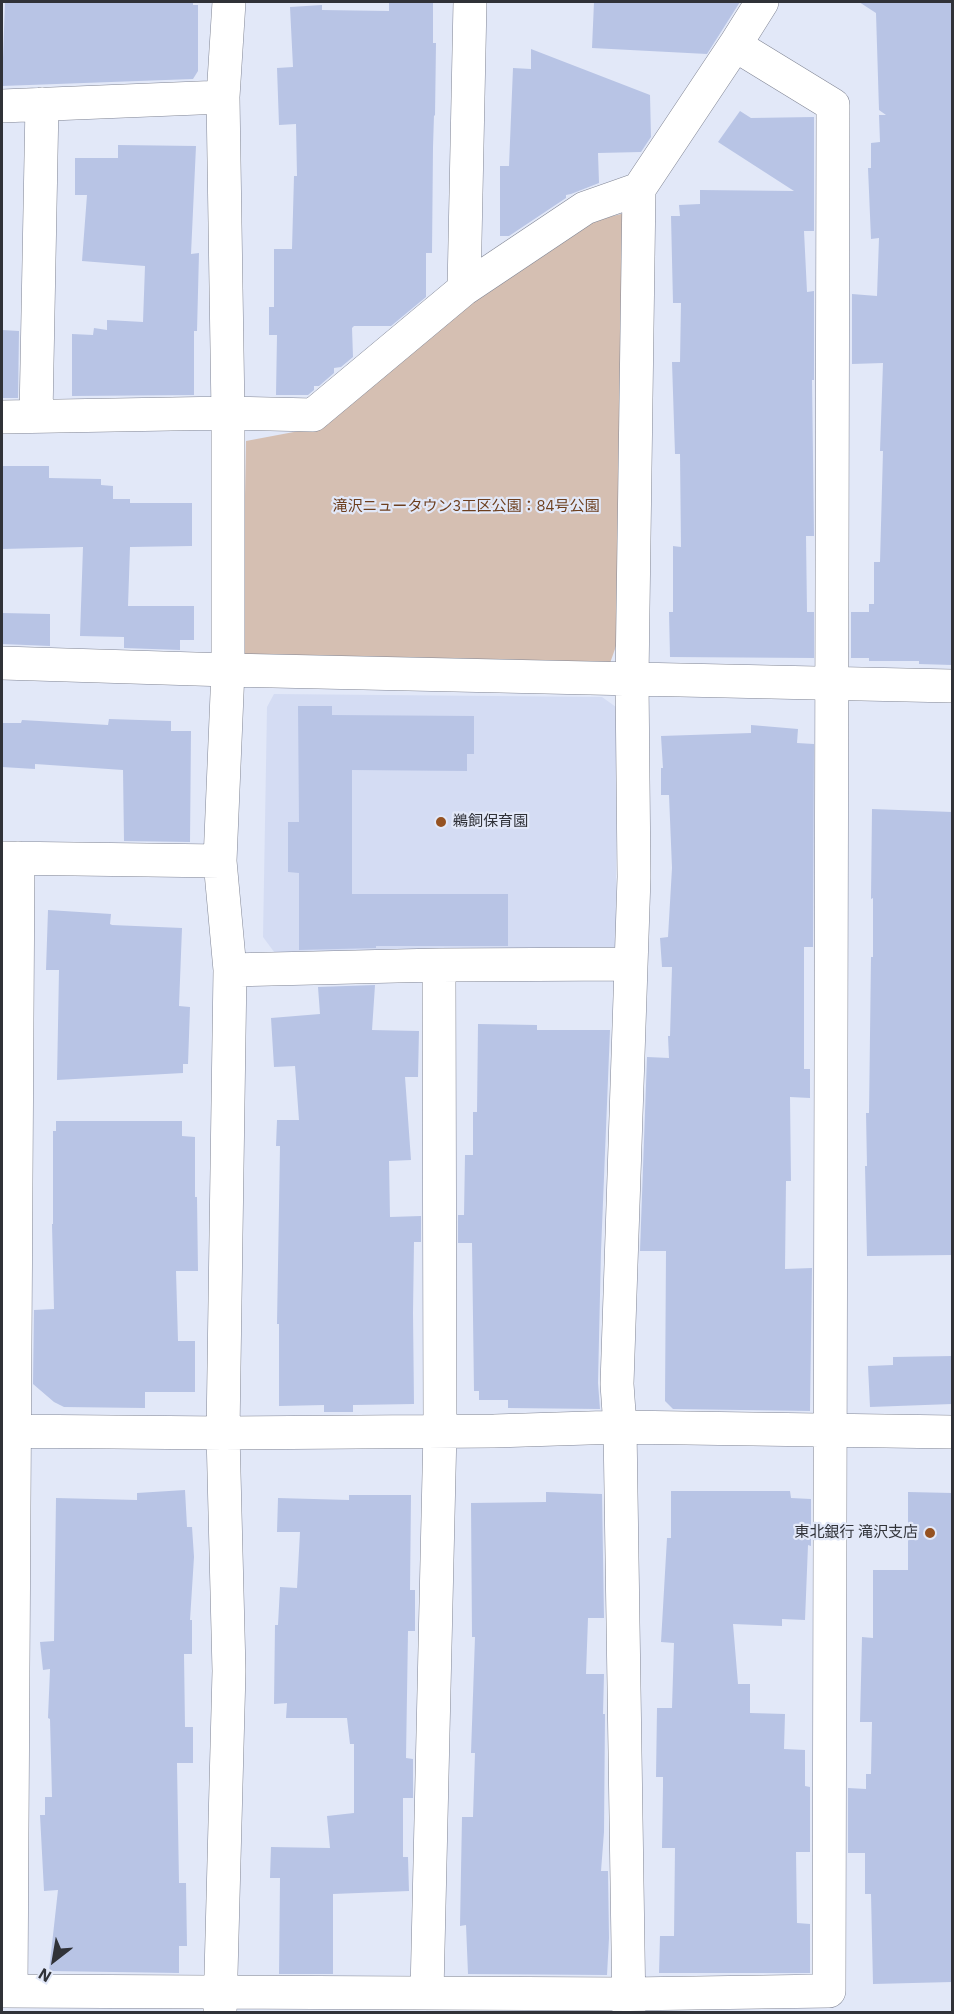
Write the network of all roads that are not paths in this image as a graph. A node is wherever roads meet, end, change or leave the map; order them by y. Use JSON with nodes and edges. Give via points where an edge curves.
{"nodes":[{"id":1,"x":229,"y":2,"type":"edge"},
{"id":2,"x":470,"y":2,"type":"edge"},
{"id":3,"x":762,"y":2,"type":"edge"},
{"id":4,"x":735,"y":45,"type":"junction"},
{"id":5,"x":223,"y":97,"type":"junction"},
{"id":6,"x":42,"y":104,"type":"junction"},
{"id":7,"x":2,"y":106,"type":"edge"},
{"id":8,"x":639,"y":189,"type":"junction"},
{"id":9,"x":464,"y":289,"type":"junction"},
{"id":10,"x":228,"y":413,"type":"junction"},
{"id":11,"x":36,"y":416,"type":"junction"},
{"id":12,"x":2,"y":417,"type":"edge"},
{"id":13,"x":2,"y":663,"type":"edge"},
{"id":14,"x":228,"y":670,"type":"junction"},
{"id":15,"x":632,"y":679,"type":"junction"},
{"id":16,"x":834,"y":684,"type":"junction"},
{"id":17,"x":952,"y":686,"type":"edge"},
{"id":18,"x":10,"y":858,"type":"edge"},
{"id":19,"x":220,"y":861,"type":"junction"},
{"id":20,"x":631,"y":964,"type":"junction"},
{"id":21,"x":439,"y":965,"type":"junction"},
{"id":22,"x":230,"y":970,"type":"junction"},
{"id":23,"x":620,"y":1427,"type":"junction"},
{"id":24,"x":440,"y":1430,"type":"junction"},
{"id":25,"x":829,"y":1430,"type":"junction"},
{"id":26,"x":9,"y":1431,"type":"edge"},
{"id":27,"x":952,"y":1432,"type":"edge"},
{"id":28,"x":223,"y":1433,"type":"junction"},
{"id":29,"x":6,"y":1990,"type":"edge"},
{"id":30,"x":427,"y":1992,"type":"junction"},
{"id":31,"x":220,"y":2002,"type":"edge"},
{"id":32,"x":629,"y":2003,"type":"edge"}],
"edges":[{"from":1,"to":5,"type":"street"},
{"from":2,"to":9,"type":"street"},
{"from":3,"to":4,"type":"street"},
{"from":4,"to":8,"type":"street"},
{"from":4,"to":16,"type":"street","via":[[833,105]]},
{"from":5,"to":6,"type":"street"},
{"from":5,"to":10,"type":"street"},
{"from":6,"to":7,"type":"street"},
{"from":6,"to":11,"type":"street"},
{"from":8,"to":9,"type":"street","via":[[585,208]]},
{"from":8,"to":15,"type":"street"},
{"from":9,"to":10,"type":"street","via":[[313,415]]},
{"from":10,"to":11,"type":"street"},
{"from":10,"to":14,"type":"street"},
{"from":11,"to":12,"type":"street"},
{"from":13,"to":14,"type":"street"},
{"from":14,"to":15,"type":"street"},
{"from":14,"to":19,"type":"street"},
{"from":15,"to":16,"type":"street"},
{"from":15,"to":20,"type":"street"},
{"from":16,"to":17,"type":"street"},
{"from":16,"to":25,"type":"street"},
{"from":18,"to":19,"type":"street"},
{"from":18,"to":26,"type":"street"},
{"from":19,"to":22,"type":"street"},
{"from":20,"to":21,"type":"street"},
{"from":20,"to":23,"type":"street","via":[[616,1384]]},
{"from":21,"to":22,"type":"street"},
{"from":21,"to":24,"type":"street"},
{"from":22,"to":28,"type":"street"},
{"from":23,"to":24,"type":"street"},
{"from":23,"to":25,"type":"street"},
{"from":23,"to":32,"type":"street"},
{"from":24,"to":28,"type":"street"},
{"from":24,"to":30,"type":"street"},
{"from":25,"to":27,"type":"street"},
{"from":25,"to":32,"type":"street","via":[[829,1990]]},
{"from":26,"to":28,"type":"street"},
{"from":26,"to":29,"type":"street"},
{"from":28,"to":31,"type":"street","via":[[229,1671]]},
{"from":29,"to":31,"type":"street"},
{"from":30,"to":31,"type":"street"},
{"from":30,"to":32,"type":"street"}]}
